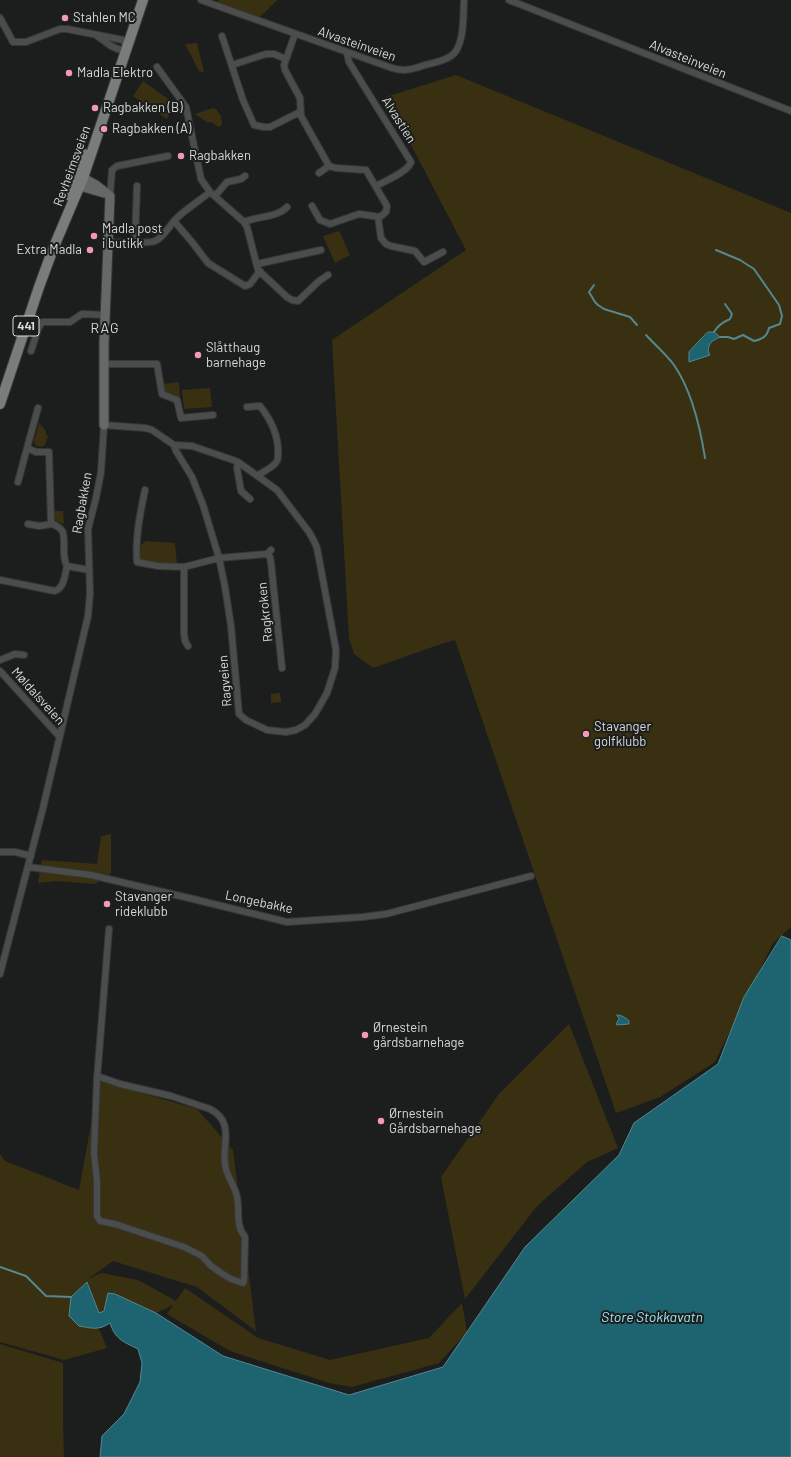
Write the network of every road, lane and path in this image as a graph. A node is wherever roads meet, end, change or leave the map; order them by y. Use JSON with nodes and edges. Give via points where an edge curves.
{"nodes":[{"id":1,"x":140,"y":0,"type":"edge"},
{"id":2,"x":143,"y":0,"type":"edge"},
{"id":3,"x":201,"y":0,"type":"edge"},
{"id":4,"x":464,"y":0,"type":"edge"},
{"id":5,"x":509,"y":0,"type":"edge"},
{"id":6,"x":0,"y":18,"type":"edge"},
{"id":7,"x":295,"y":34,"type":"junction"},
{"id":8,"x":96,"y":35,"type":"junction"},
{"id":9,"x":222,"y":36,"type":"dead end"},
{"id":10,"x":123,"y":46,"type":"junction"},
{"id":11,"x":347,"y":53,"type":"junction"},
{"id":12,"x":286,"y":59,"type":"junction"},
{"id":13,"x":232,"y":65,"type":"junction"},
{"id":14,"x":157,"y":67,"type":"dead end"},
{"id":15,"x":791,"y":111,"type":"edge"},
{"id":16,"x":300,"y":112,"type":"junction"},
{"id":17,"x":168,"y":156,"type":"dead end"},
{"id":18,"x":329,"y":166,"type":"junction"},
{"id":19,"x":318,"y":173,"type":"dead end"},
{"id":20,"x":245,"y":176,"type":"dead end"},
{"id":21,"x":80,"y":182,"type":"junction"},
{"id":22,"x":137,"y":186,"type":"dead end"},
{"id":23,"x":376,"y":186,"type":"junction"},
{"id":24,"x":107,"y":194,"type":"junction"},
{"id":25,"x":212,"y":194,"type":"junction"},
{"id":26,"x":312,"y":206,"type":"dead end"},
{"id":27,"x":287,"y":207,"type":"dead end"},
{"id":28,"x":378,"y":217,"type":"junction"},
{"id":29,"x":174,"y":221,"type":"junction"},
{"id":30,"x":244,"y":222,"type":"junction"},
{"id":31,"x":135,"y":241,"type":"junction"},
{"id":32,"x":108,"y":242,"type":"junction"},
{"id":33,"x":321,"y":250,"type":"dead end"},
{"id":34,"x":443,"y":252,"type":"dead end"},
{"id":35,"x":257,"y":264,"type":"junction"},
{"id":36,"x":260,"y":271,"type":"junction"},
{"id":37,"x":328,"y":275,"type":"dead end"},
{"id":38,"x":106,"y":315,"type":"junction"},
{"id":39,"x":31,"y":351,"type":"dead end"},
{"id":40,"x":105,"y":364,"type":"junction"},
{"id":41,"x":0,"y":404,"type":"edge"},
{"id":42,"x":247,"y":407,"type":"dead end"},
{"id":43,"x":38,"y":408,"type":"dead end"},
{"id":44,"x":214,"y":415,"type":"dead end"},
{"id":45,"x":104,"y":425,"type":"junction"},
{"id":46,"x":174,"y":445,"type":"junction"},
{"id":47,"x":28,"y":448,"type":"junction"},
{"id":48,"x":238,"y":462,"type":"junction"},
{"id":49,"x":258,"y":475,"type":"junction"},
{"id":50,"x":18,"y":482,"type":"dead end"},
{"id":51,"x":145,"y":490,"type":"dead end"},
{"id":52,"x":250,"y":499,"type":"dead end"},
{"id":53,"x":28,"y":524,"type":"dead end"},
{"id":54,"x":52,"y":524,"type":"junction"},
{"id":55,"x":219,"y":558,"type":"junction"},
{"id":56,"x":67,"y":566,"type":"junction"},
{"id":57,"x":184,"y":567,"type":"junction"},
{"id":58,"x":89,"y":570,"type":"junction"},
{"id":59,"x":0,"y":580,"type":"edge"},
{"id":60,"x":188,"y":646,"type":"dead end"},
{"id":61,"x":24,"y":655,"type":"dead end"},
{"id":62,"x":0,"y":660,"type":"edge"},
{"id":63,"x":282,"y":668,"type":"dead end"},
{"id":64,"x":0,"y":671,"type":"edge"},
{"id":65,"x":59,"y":736,"type":"junction"},
{"id":66,"x":0,"y":852,"type":"edge"},
{"id":67,"x":31,"y":856,"type":"junction"},
{"id":68,"x":28,"y":867,"type":"junction"},
{"id":69,"x":531,"y":876,"type":"dead end"},
{"id":70,"x":108,"y":929,"type":"dead end"},
{"id":71,"x":0,"y":974,"type":"edge"},
{"id":72,"x":97,"y":1076,"type":"junction"}],
"edges":[{"from":1,"to":10,"type":"main road","name":"Revheimsveien","number":"441"},
{"from":2,"to":10,"type":"main road","name":"Revheimsveien","number":"441"},
{"from":3,"to":7,"type":"street","name":"Alvasteinveien"},
{"from":4,"to":11,"type":"street","name":"Alvasteinveien","via":[[463,29],[458,48],[452,56],[444,60],[402,70]]},
{"from":5,"to":15,"type":"street","name":"Alvasteinveien"},
{"from":6,"to":8,"type":"street","via":[[13,42],[26,42],[60,29],[80,30]]},
{"from":7,"to":11,"type":"street","name":"Alvasteinveien"},
{"from":7,"to":12,"type":"street"},
{"from":8,"to":10,"type":"street"},
{"from":8,"to":10,"type":"street","via":[[111,46]]},
{"from":9,"to":13,"type":"street"},
{"from":10,"to":21,"type":"main road","name":"Revheimsveien","number":"441"},
{"from":11,"to":23,"type":"street","name":"Alvastien","via":[[349,62],[410,160],[410,165],[406,169]]},
{"from":12,"to":13,"type":"street","via":[[266,54]]},
{"from":12,"to":16,"type":"street","via":[[285,70],[300,98]]},
{"from":13,"to":16,"type":"street","via":[[254,125],[270,127]]},
{"from":14,"to":25,"type":"street","via":[[186,107],[201,179]]},
{"from":16,"to":18,"type":"street"},
{"from":17,"to":24,"type":"street","name":"Ragbakken","via":[[117,166],[112,170]]},
{"from":18,"to":19,"type":"street"},
{"from":18,"to":23,"type":"street","via":[[366,170]]},
{"from":20,"to":25,"type":"street","via":[[226,182]]},
{"from":21,"to":24,"type":"street"},
{"from":21,"to":41,"type":"main road","name":"Revheimsveien","number":"441","via":[[53,249]]},
{"from":22,"to":31,"type":"street"},
{"from":23,"to":28,"type":"street","via":[[387,206],[384,215]]},
{"from":24,"to":32,"type":"street","name":"Ragbakken"},
{"from":25,"to":29,"type":"street"},
{"from":25,"to":30,"type":"street"},
{"from":26,"to":28,"type":"street","via":[[320,220],[328,224],[359,214]]},
{"from":27,"to":30,"type":"street","via":[[280,213]]},
{"from":28,"to":34,"type":"street","via":[[381,238],[388,246],[415,251],[424,262]]},
{"from":29,"to":31,"type":"street","via":[[154,242]]},
{"from":29,"to":36,"type":"street","via":[[208,263],[226,276],[245,286],[250,284]]},
{"from":30,"to":35,"type":"street"},
{"from":31,"to":32,"type":"street"},
{"from":32,"to":38,"type":"street","name":"Ragbakken"},
{"from":33,"to":35,"type":"street"},
{"from":35,"to":36,"type":"street"},
{"from":36,"to":37,"type":"street","via":[[287,297],[298,301]]},
{"from":38,"to":39,"type":"street","via":[[82,314],[70,322],[42,322]]},
{"from":38,"to":40,"type":"street","name":"Ragbakken"},
{"from":40,"to":44,"type":"street","via":[[157,364],[162,394],[178,400],[181,418]]},
{"from":40,"to":45,"type":"street","name":"Ragbakken"},
{"from":42,"to":49,"type":"street","via":[[260,406],[269,418],[278,448],[278,460]]},
{"from":43,"to":47,"type":"street"},
{"from":45,"to":46,"type":"street","name":"Ragveien","via":[[145,428]]},
{"from":45,"to":58,"type":"street","name":"Ragbakken","via":[[101,472],[88,529]]},
{"from":46,"to":48,"type":"street","name":"Ragveien","via":[[192,446]]},
{"from":46,"to":55,"type":"street","name":"Ragveien","via":[[192,477]]},
{"from":47,"to":50,"type":"street"},
{"from":47,"to":54,"type":"street","via":[[36,452],[49,452]]},
{"from":48,"to":49,"type":"street","name":"Ragveien"},
{"from":48,"to":52,"type":"street","via":[[241,491]]},
{"from":49,"to":55,"type":"street","name":"Ragveien","via":[[277,490],[309,532],[319,556],[336,650],[327,694],[305,726],[286,732],[267,730],[239,714],[231,626]]},
{"from":51,"to":57,"type":"street","name":"Ragkroken","via":[[138,524],[137,562]]},
{"from":53,"to":54,"type":"street"},
{"from":54,"to":56,"type":"street","via":[[63,531],[64,560]]},
{"from":55,"to":57,"type":"street","name":"Ragkroken"},
{"from":55,"to":63,"type":"street","name":"Ragkroken","via":[[269,552]]},
{"from":56,"to":58,"type":"street"},
{"from":56,"to":59,"type":"street","via":[[62,586],[55,592]]},
{"from":57,"to":60,"type":"street","via":[[184,633]]},
{"from":58,"to":65,"type":"street","name":"Ragbakken","via":[[88,616]]},
{"from":61,"to":62,"type":"street","name":"Møldalsveien","via":[[15,654]]},
{"from":64,"to":65,"type":"street","name":"Møldalsveien"},
{"from":65,"to":67,"type":"street","name":"Ragbakken"},
{"from":66,"to":67,"type":"street"},
{"from":67,"to":68,"type":"street","name":"Ragbakken"},
{"from":68,"to":69,"type":"street","name":"Longebakke","via":[[91,876],[287,922],[386,914]]},
{"from":68,"to":71,"type":"street","name":"Ragbakken"},
{"from":70,"to":72,"type":"street"},
{"from":72,"to":72,"type":"street","via":[[94,1153],[97,1216],[100,1220],[184,1247],[202,1256],[210,1266],[231,1279],[243,1283],[245,1237],[241,1232],[238,1218],[236,1192],[225,1164],[226,1129],[220,1117],[210,1109]]}]}
